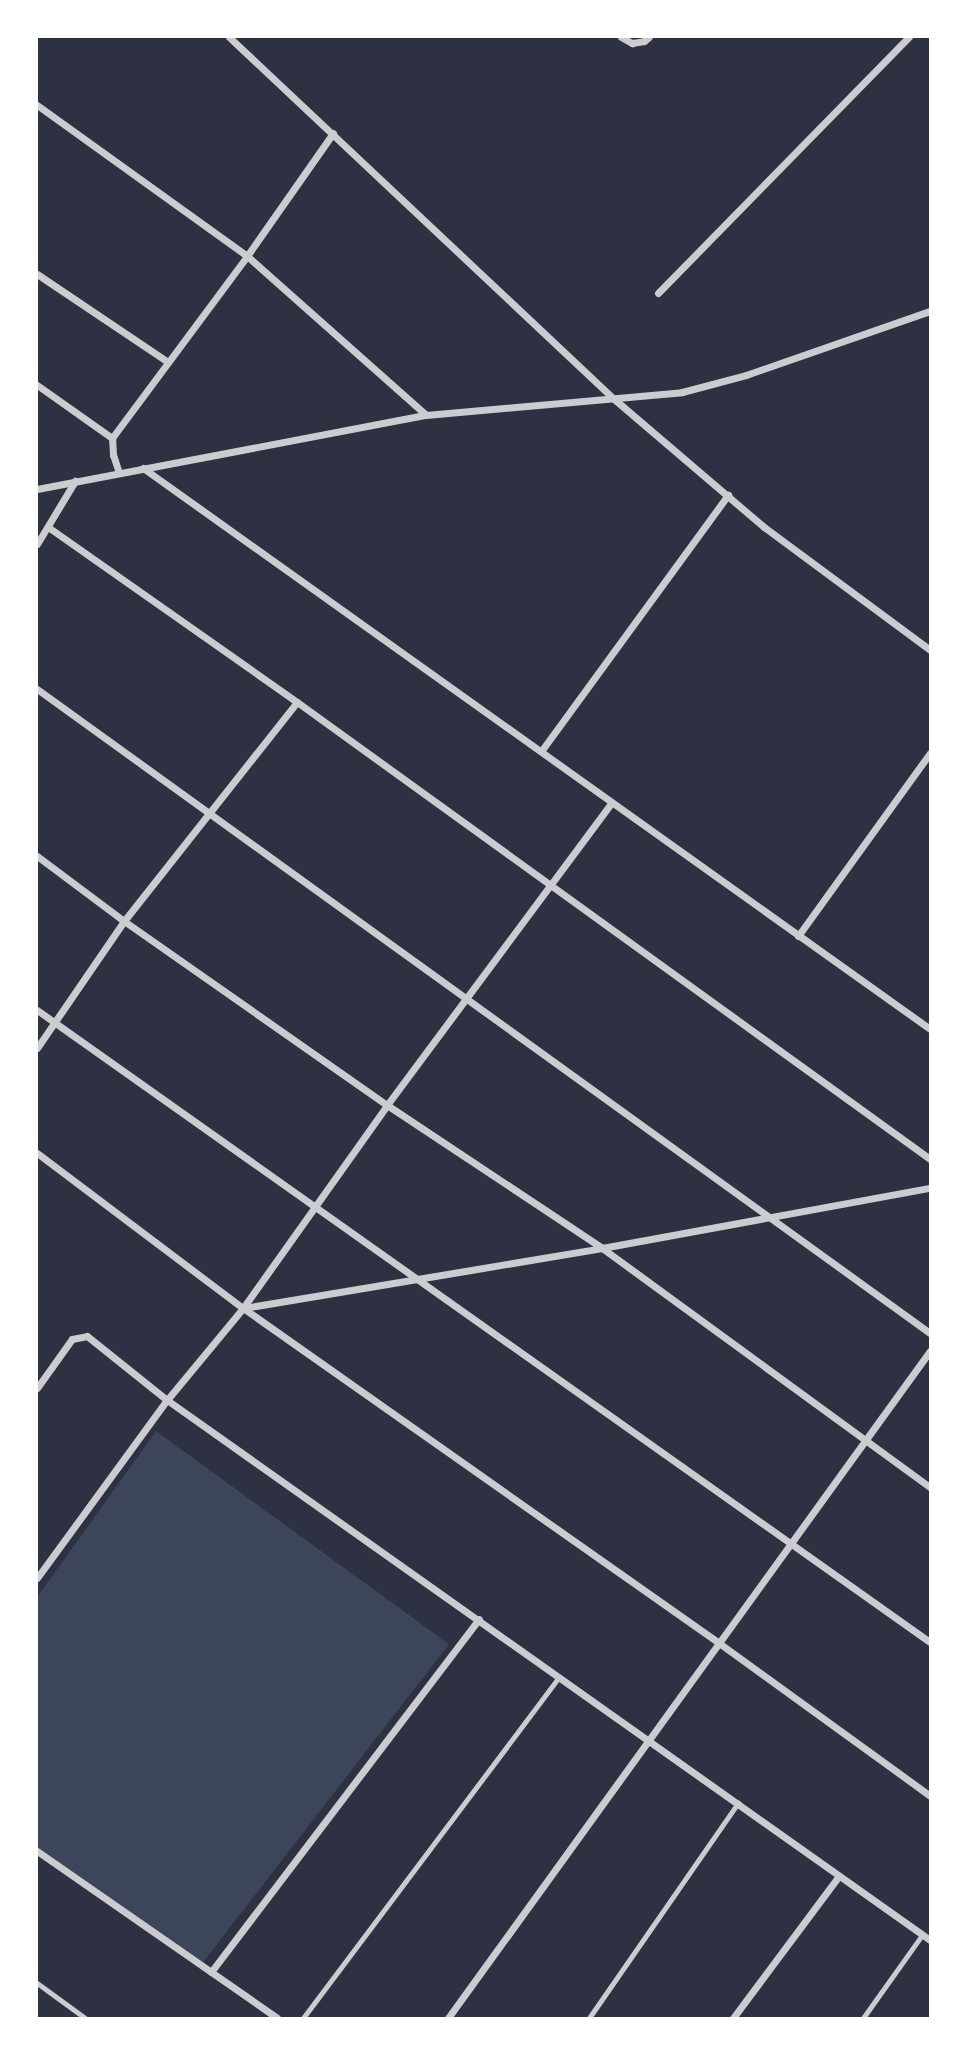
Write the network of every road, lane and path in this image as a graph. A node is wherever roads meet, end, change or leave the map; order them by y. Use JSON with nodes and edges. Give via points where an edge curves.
{"nodes":[{"id":1,"x":229,"y":37,"type":"edge"},
{"id":2,"x":621,"y":37,"type":"edge"},
{"id":3,"x":649,"y":37,"type":"edge"},
{"id":4,"x":909,"y":37,"type":"edge"},
{"id":5,"x":37,"y":105,"type":"edge"},
{"id":6,"x":333,"y":133,"type":"junction"},
{"id":7,"x":247,"y":256,"type":"junction"},
{"id":8,"x":37,"y":274,"type":"edge"},
{"id":9,"x":658,"y":293,"type":"dead end"},
{"id":10,"x":930,"y":312,"type":"edge"},
{"id":11,"x":168,"y":362,"type":"junction"},
{"id":12,"x":37,"y":385,"type":"edge"},
{"id":13,"x":614,"y":399,"type":"junction"},
{"id":14,"x":426,"y":415,"type":"junction"},
{"id":15,"x":113,"y":438,"type":"junction"},
{"id":16,"x":142,"y":468,"type":"junction"},
{"id":17,"x":119,"y":473,"type":"junction"},
{"id":18,"x":75,"y":481,"type":"junction"},
{"id":19,"x":37,"y":489,"type":"edge"},
{"id":20,"x":728,"y":495,"type":"junction"},
{"id":21,"x":48,"y":527,"type":"junction"},
{"id":22,"x":37,"y":544,"type":"edge"},
{"id":23,"x":930,"y":650,"type":"edge"},
{"id":24,"x":37,"y":689,"type":"edge"},
{"id":25,"x":297,"y":702,"type":"junction"},
{"id":26,"x":542,"y":750,"type":"junction"},
{"id":27,"x":930,"y":753,"type":"edge"},
{"id":28,"x":612,"y":802,"type":"junction"},
{"id":29,"x":208,"y":812,"type":"junction"},
{"id":30,"x":37,"y":856,"type":"edge"},
{"id":31,"x":551,"y":885,"type":"junction"},
{"id":32,"x":124,"y":921,"type":"junction"},
{"id":33,"x":798,"y":936,"type":"junction"},
{"id":34,"x":468,"y":999,"type":"junction"},
{"id":35,"x":37,"y":1010,"type":"edge"},
{"id":36,"x":55,"y":1023,"type":"junction"},
{"id":37,"x":929,"y":1024,"type":"edge"},
{"id":38,"x":37,"y":1048,"type":"edge"},
{"id":39,"x":387,"y":1105,"type":"junction"},
{"id":40,"x":37,"y":1153,"type":"edge"},
{"id":41,"x":930,"y":1159,"type":"edge"},
{"id":42,"x":930,"y":1188,"type":"edge"},
{"id":43,"x":316,"y":1208,"type":"junction"},
{"id":44,"x":766,"y":1216,"type":"junction"},
{"id":45,"x":602,"y":1248,"type":"junction"},
{"id":46,"x":418,"y":1278,"type":"junction"},
{"id":47,"x":243,"y":1308,"type":"junction"},
{"id":48,"x":930,"y":1333,"type":"edge"},
{"id":49,"x":930,"y":1350,"type":"edge"},
{"id":50,"x":37,"y":1388,"type":"edge"},
{"id":51,"x":167,"y":1400,"type":"junction"},
{"id":52,"x":865,"y":1440,"type":"junction"},
{"id":53,"x":930,"y":1487,"type":"edge"},
{"id":54,"x":791,"y":1543,"type":"junction"},
{"id":55,"x":37,"y":1578,"type":"edge"},
{"id":56,"x":478,"y":1619,"type":"junction"},
{"id":57,"x":930,"y":1642,"type":"edge"},
{"id":58,"x":719,"y":1643,"type":"junction"},
{"id":59,"x":559,"y":1677,"type":"junction"},
{"id":60,"x":649,"y":1740,"type":"junction"},
{"id":61,"x":930,"y":1796,"type":"edge"},
{"id":62,"x":738,"y":1803,"type":"junction"},
{"id":63,"x":37,"y":1851,"type":"edge"},
{"id":64,"x":839,"y":1876,"type":"junction"},
{"id":65,"x":922,"y":1935,"type":"junction"},
{"id":66,"x":930,"y":1940,"type":"edge"},
{"id":67,"x":211,"y":1972,"type":"junction"},
{"id":68,"x":37,"y":1983,"type":"edge"},
{"id":69,"x":85,"y":2018,"type":"edge"},
{"id":70,"x":277,"y":2018,"type":"edge"},
{"id":71,"x":303,"y":2018,"type":"edge"},
{"id":72,"x":448,"y":2018,"type":"edge"},
{"id":73,"x":589,"y":2018,"type":"edge"},
{"id":74,"x":733,"y":2018,"type":"edge"},
{"id":75,"x":863,"y":2018,"type":"edge"}],
"edges":[{"from":1,"to":6,"type":"street"},
{"from":2,"to":3,"type":"street","via":[[632,43]]},
{"from":4,"to":9,"type":"street"},
{"from":5,"to":7,"type":"street"},
{"from":6,"to":7,"type":"street"},
{"from":6,"to":13,"type":"street"},
{"from":7,"to":11,"type":"street"},
{"from":7,"to":14,"type":"street"},
{"from":8,"to":11,"type":"street"},
{"from":10,"to":13,"type":"street","via":[[746,375],[682,391]]},
{"from":11,"to":15,"type":"street"},
{"from":12,"to":15,"type":"street"},
{"from":13,"to":14,"type":"street"},
{"from":13,"to":20,"type":"street"},
{"from":14,"to":16,"type":"street"},
{"from":15,"to":17,"type":"street"},
{"from":16,"to":17,"type":"street"},
{"from":16,"to":26,"type":"street"},
{"from":17,"to":18,"type":"street"},
{"from":18,"to":19,"type":"street"},
{"from":18,"to":21,"type":"street"},
{"from":20,"to":23,"type":"street"},
{"from":20,"to":26,"type":"street"},
{"from":21,"to":22,"type":"street"},
{"from":21,"to":25,"type":"street"},
{"from":24,"to":29,"type":"street"},
{"from":25,"to":29,"type":"street"},
{"from":25,"to":31,"type":"street"},
{"from":26,"to":28,"type":"street"},
{"from":27,"to":33,"type":"street"},
{"from":28,"to":31,"type":"street"},
{"from":28,"to":33,"type":"street"},
{"from":29,"to":32,"type":"street"},
{"from":29,"to":34,"type":"street"},
{"from":30,"to":32,"type":"street"},
{"from":31,"to":34,"type":"street"},
{"from":31,"to":41,"type":"street"},
{"from":32,"to":36,"type":"street"},
{"from":32,"to":39,"type":"street"},
{"from":33,"to":37,"type":"street"},
{"from":34,"to":39,"type":"street"},
{"from":34,"to":44,"type":"street"},
{"from":35,"to":36,"type":"street"},
{"from":36,"to":38,"type":"street"},
{"from":36,"to":43,"type":"street"},
{"from":39,"to":43,"type":"street"},
{"from":39,"to":45,"type":"street"},
{"from":40,"to":47,"type":"street"},
{"from":42,"to":44,"type":"street"},
{"from":43,"to":46,"type":"street"},
{"from":43,"to":47,"type":"street"},
{"from":44,"to":45,"type":"street"},
{"from":44,"to":48,"type":"street"},
{"from":45,"to":46,"type":"street"},
{"from":45,"to":52,"type":"street"},
{"from":46,"to":47,"type":"street"},
{"from":46,"to":54,"type":"street"},
{"from":47,"to":51,"type":"street"},
{"from":47,"to":58,"type":"street"},
{"from":49,"to":52,"type":"street"},
{"from":50,"to":51,"type":"street","via":[[72,1339],[86,1336]]},
{"from":51,"to":55,"type":"street"},
{"from":51,"to":56,"type":"street"},
{"from":52,"to":53,"type":"street"},
{"from":52,"to":54,"type":"street"},
{"from":54,"to":57,"type":"street"},
{"from":54,"to":58,"type":"street"},
{"from":56,"to":59,"type":"street"},
{"from":56,"to":67,"type":"street"},
{"from":58,"to":60,"type":"street"},
{"from":58,"to":61,"type":"street"},
{"from":59,"to":60,"type":"street"},
{"from":59,"to":71,"type":"lane"},
{"from":60,"to":62,"type":"street"},
{"from":60,"to":72,"type":"street"},
{"from":62,"to":64,"type":"street"},
{"from":62,"to":73,"type":"lane"},
{"from":63,"to":67,"type":"street"},
{"from":64,"to":65,"type":"street"},
{"from":64,"to":74,"type":"street"},
{"from":65,"to":66,"type":"street"},
{"from":65,"to":75,"type":"lane"},
{"from":67,"to":70,"type":"street"},
{"from":68,"to":69,"type":"lane"}]}
